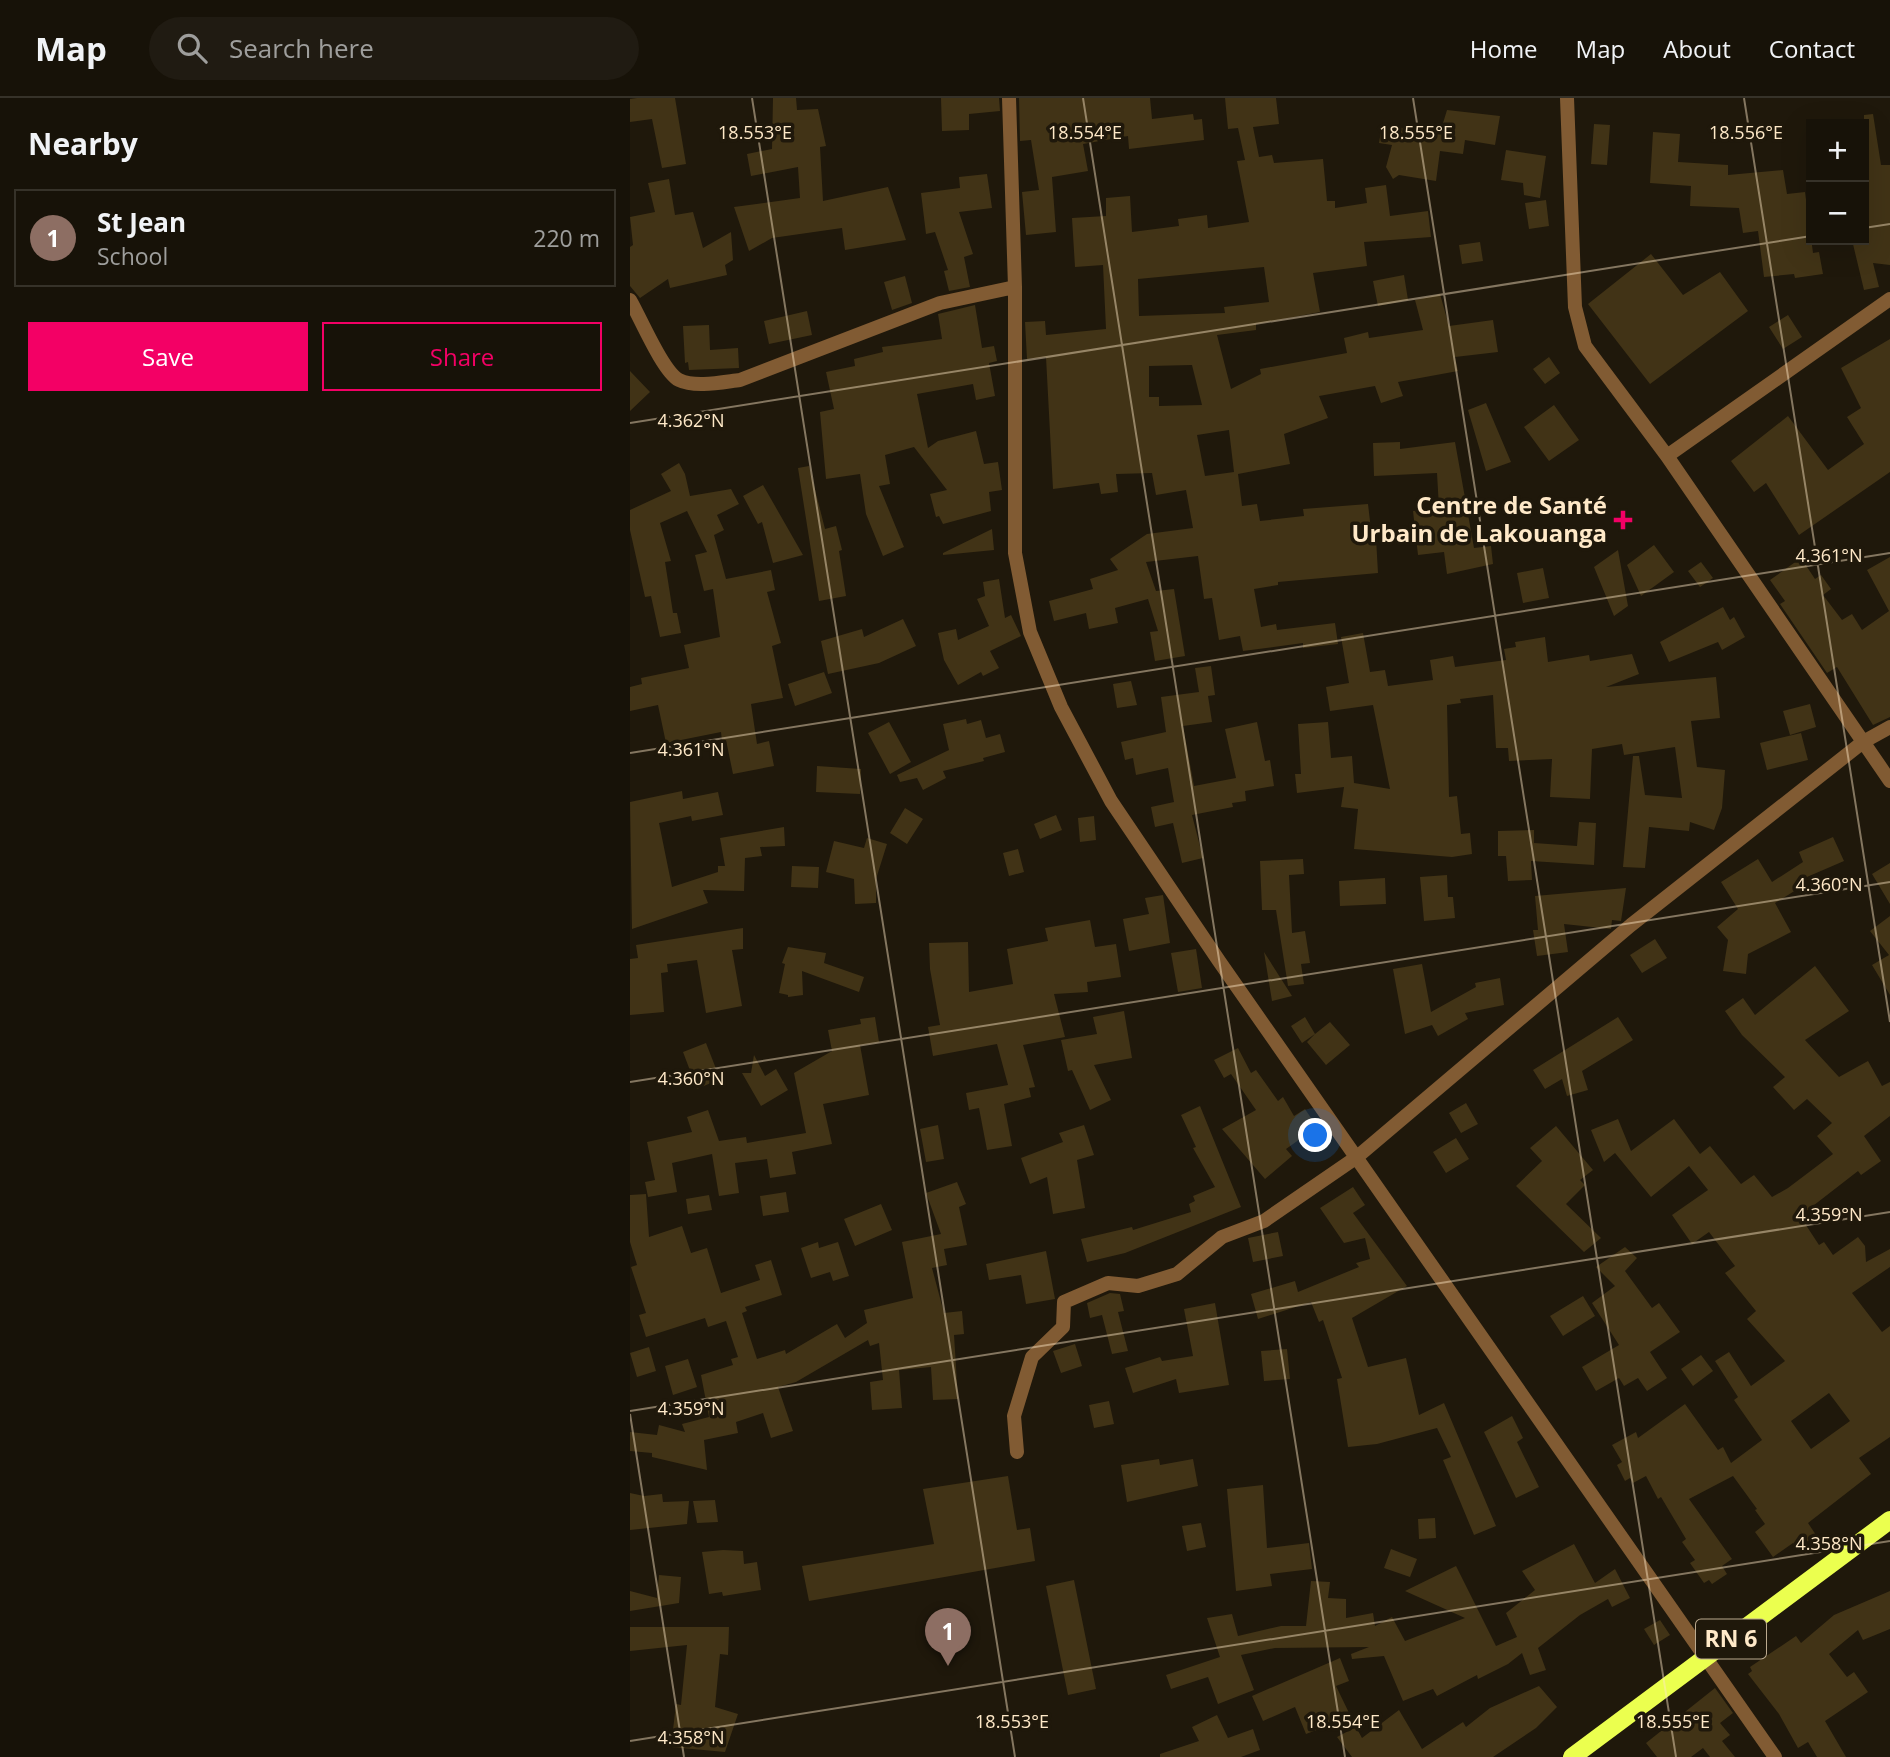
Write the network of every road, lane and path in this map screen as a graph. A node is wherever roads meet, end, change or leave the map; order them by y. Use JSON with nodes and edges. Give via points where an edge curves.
{"nodes":[{"id":1,"x":1009,"y":98,"type":"edge"},
{"id":2,"x":1567,"y":98,"type":"edge"},
{"id":3,"x":1015,"y":287,"type":"junction"},
{"id":4,"x":1890,"y":299,"type":"edge"},
{"id":5,"x":630,"y":300,"type":"edge"},
{"id":6,"x":1667,"y":456,"type":"junction"},
{"id":7,"x":1890,"y":727,"type":"edge"},
{"id":8,"x":1863,"y":742,"type":"junction"},
{"id":9,"x":1890,"y":781,"type":"edge"},
{"id":10,"x":1357,"y":1157,"type":"junction"},
{"id":11,"x":1017,"y":1452,"type":"dead end"},
{"id":12,"x":1890,"y":1520,"type":"edge"},
{"id":13,"x":1704,"y":1659,"type":"junction"},
{"id":14,"x":1572,"y":1757,"type":"edge"},
{"id":15,"x":1775,"y":1757,"type":"edge"}],
"edges":[{"from":1,"to":3,"type":"street"},
{"from":2,"to":6,"type":"street","via":[[1575,307],[1585,346]]},
{"from":3,"to":5,"type":"street","via":[[940,303],[740,380],[705,383],[679,380],[669,371]]},
{"from":3,"to":10,"type":"street","via":[[1015,553],[1030,632],[1061,707],[1111,801]]},
{"from":4,"to":6,"type":"street"},
{"from":6,"to":8,"type":"street"},
{"from":7,"to":8,"type":"street"},
{"from":8,"to":9,"type":"street"},
{"from":8,"to":10,"type":"street","via":[[1631,925]]},
{"from":10,"to":11,"type":"street","via":[[1264,1221],[1222,1237],[1178,1273],[1138,1286],[1108,1283],[1064,1302],[1063,1327],[1032,1357],[1014,1416]]},
{"from":10,"to":13,"type":"street"},
{"from":12,"to":13,"type":"main road","number":"RN 6"},
{"from":13,"to":14,"type":"main road","number":"RN 6"},
{"from":13,"to":15,"type":"street"}]}
